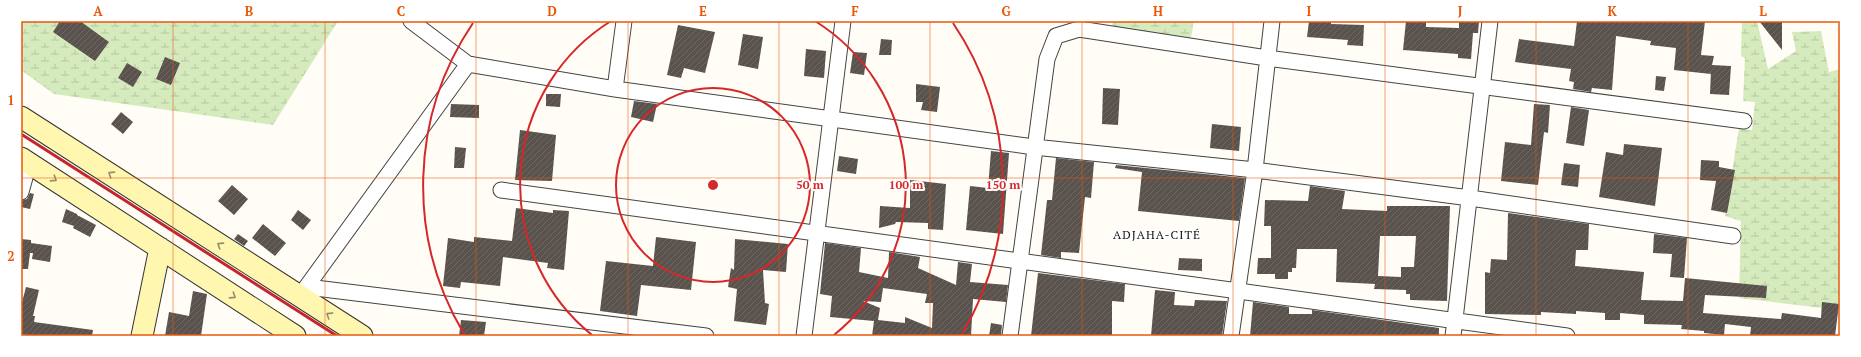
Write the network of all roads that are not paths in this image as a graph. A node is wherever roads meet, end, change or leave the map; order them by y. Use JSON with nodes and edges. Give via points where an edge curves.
{"nodes":[{"id":1,"x":411,"y":21,"type":"edge"},
{"id":2,"x":624,"y":21,"type":"edge"},
{"id":3,"x":843,"y":21,"type":"edge"},
{"id":4,"x":1272,"y":21,"type":"edge"},
{"id":5,"x":1490,"y":21,"type":"edge"},
{"id":6,"x":1267,"y":58,"type":"junction"},
{"id":7,"x":468,"y":64,"type":"junction"},
{"id":8,"x":1482,"y":87,"type":"junction"},
{"id":9,"x":615,"y":89,"type":"junction"},
{"id":10,"x":21,"y":117,"type":"edge"},
{"id":11,"x":832,"y":120,"type":"junction"},
{"id":12,"x":1744,"y":121,"type":"dead end"},
{"id":13,"x":1034,"y":147,"type":"junction"},
{"id":14,"x":25,"y":160,"type":"edge"},
{"id":15,"x":1255,"y":170,"type":"junction"},
{"id":16,"x":501,"y":190,"type":"dead end"},
{"id":17,"x":21,"y":192,"type":"edge"},
{"id":18,"x":1470,"y":198,"type":"junction"},
{"id":19,"x":816,"y":233,"type":"junction"},
{"id":20,"x":1733,"y":236,"type":"dead end"},
{"id":21,"x":160,"y":248,"type":"junction"},
{"id":22,"x":1020,"y":261,"type":"junction"},
{"id":23,"x":1237,"y":291,"type":"junction"},
{"id":24,"x":303,"y":292,"type":"junction"},
{"id":25,"x":1455,"y":321,"type":"junction"},
{"id":26,"x":287,"y":334,"type":"edge"},
{"id":27,"x":142,"y":336,"type":"edge"},
{"id":28,"x":362,"y":336,"type":"edge"},
{"id":29,"x":706,"y":336,"type":"edge"},
{"id":30,"x":804,"y":336,"type":"edge"},
{"id":31,"x":1010,"y":336,"type":"edge"},
{"id":32,"x":1231,"y":336,"type":"edge"},
{"id":33,"x":1453,"y":336,"type":"edge"},
{"id":34,"x":1568,"y":336,"type":"edge"}],
"edges":[{"from":1,"to":7,"type":"street"},
{"from":2,"to":9,"type":"street"},
{"from":3,"to":11,"type":"street"},
{"from":4,"to":6,"type":"street"},
{"from":5,"to":8,"type":"street"},
{"from":6,"to":8,"type":"street"},
{"from":6,"to":13,"type":"street","via":[[1079,29],[1056,36],[1047,59]]},
{"from":6,"to":15,"type":"street"},
{"from":7,"to":9,"type":"street"},
{"from":7,"to":24,"type":"street"},
{"from":8,"to":12,"type":"street"},
{"from":8,"to":18,"type":"street"},
{"from":9,"to":11,"type":"street"},
{"from":24,"to":10,"type":"main road","one_way":true},
{"from":11,"to":13,"type":"street"},
{"from":11,"to":19,"type":"street"},
{"from":13,"to":15,"type":"street"},
{"from":13,"to":22,"type":"street"},
{"from":14,"to":17,"type":"street"},
{"from":14,"to":21,"type":"main road","one_way":true},
{"from":15,"to":18,"type":"street"},
{"from":15,"to":23,"type":"street"},
{"from":16,"to":19,"type":"street"},
{"from":18,"to":20,"type":"street"},
{"from":18,"to":25,"type":"street"},
{"from":19,"to":22,"type":"street"},
{"from":19,"to":30,"type":"street"},
{"from":21,"to":26,"type":"main road","one_way":true},
{"from":21,"to":27,"type":"main road"},
{"from":22,"to":23,"type":"street"},
{"from":22,"to":31,"type":"street"},
{"from":23,"to":25,"type":"street"},
{"from":23,"to":32,"type":"street"},
{"from":28,"to":24,"type":"main road","one_way":true},
{"from":24,"to":29,"type":"street"},
{"from":25,"to":33,"type":"street"},
{"from":25,"to":34,"type":"street"}]}
